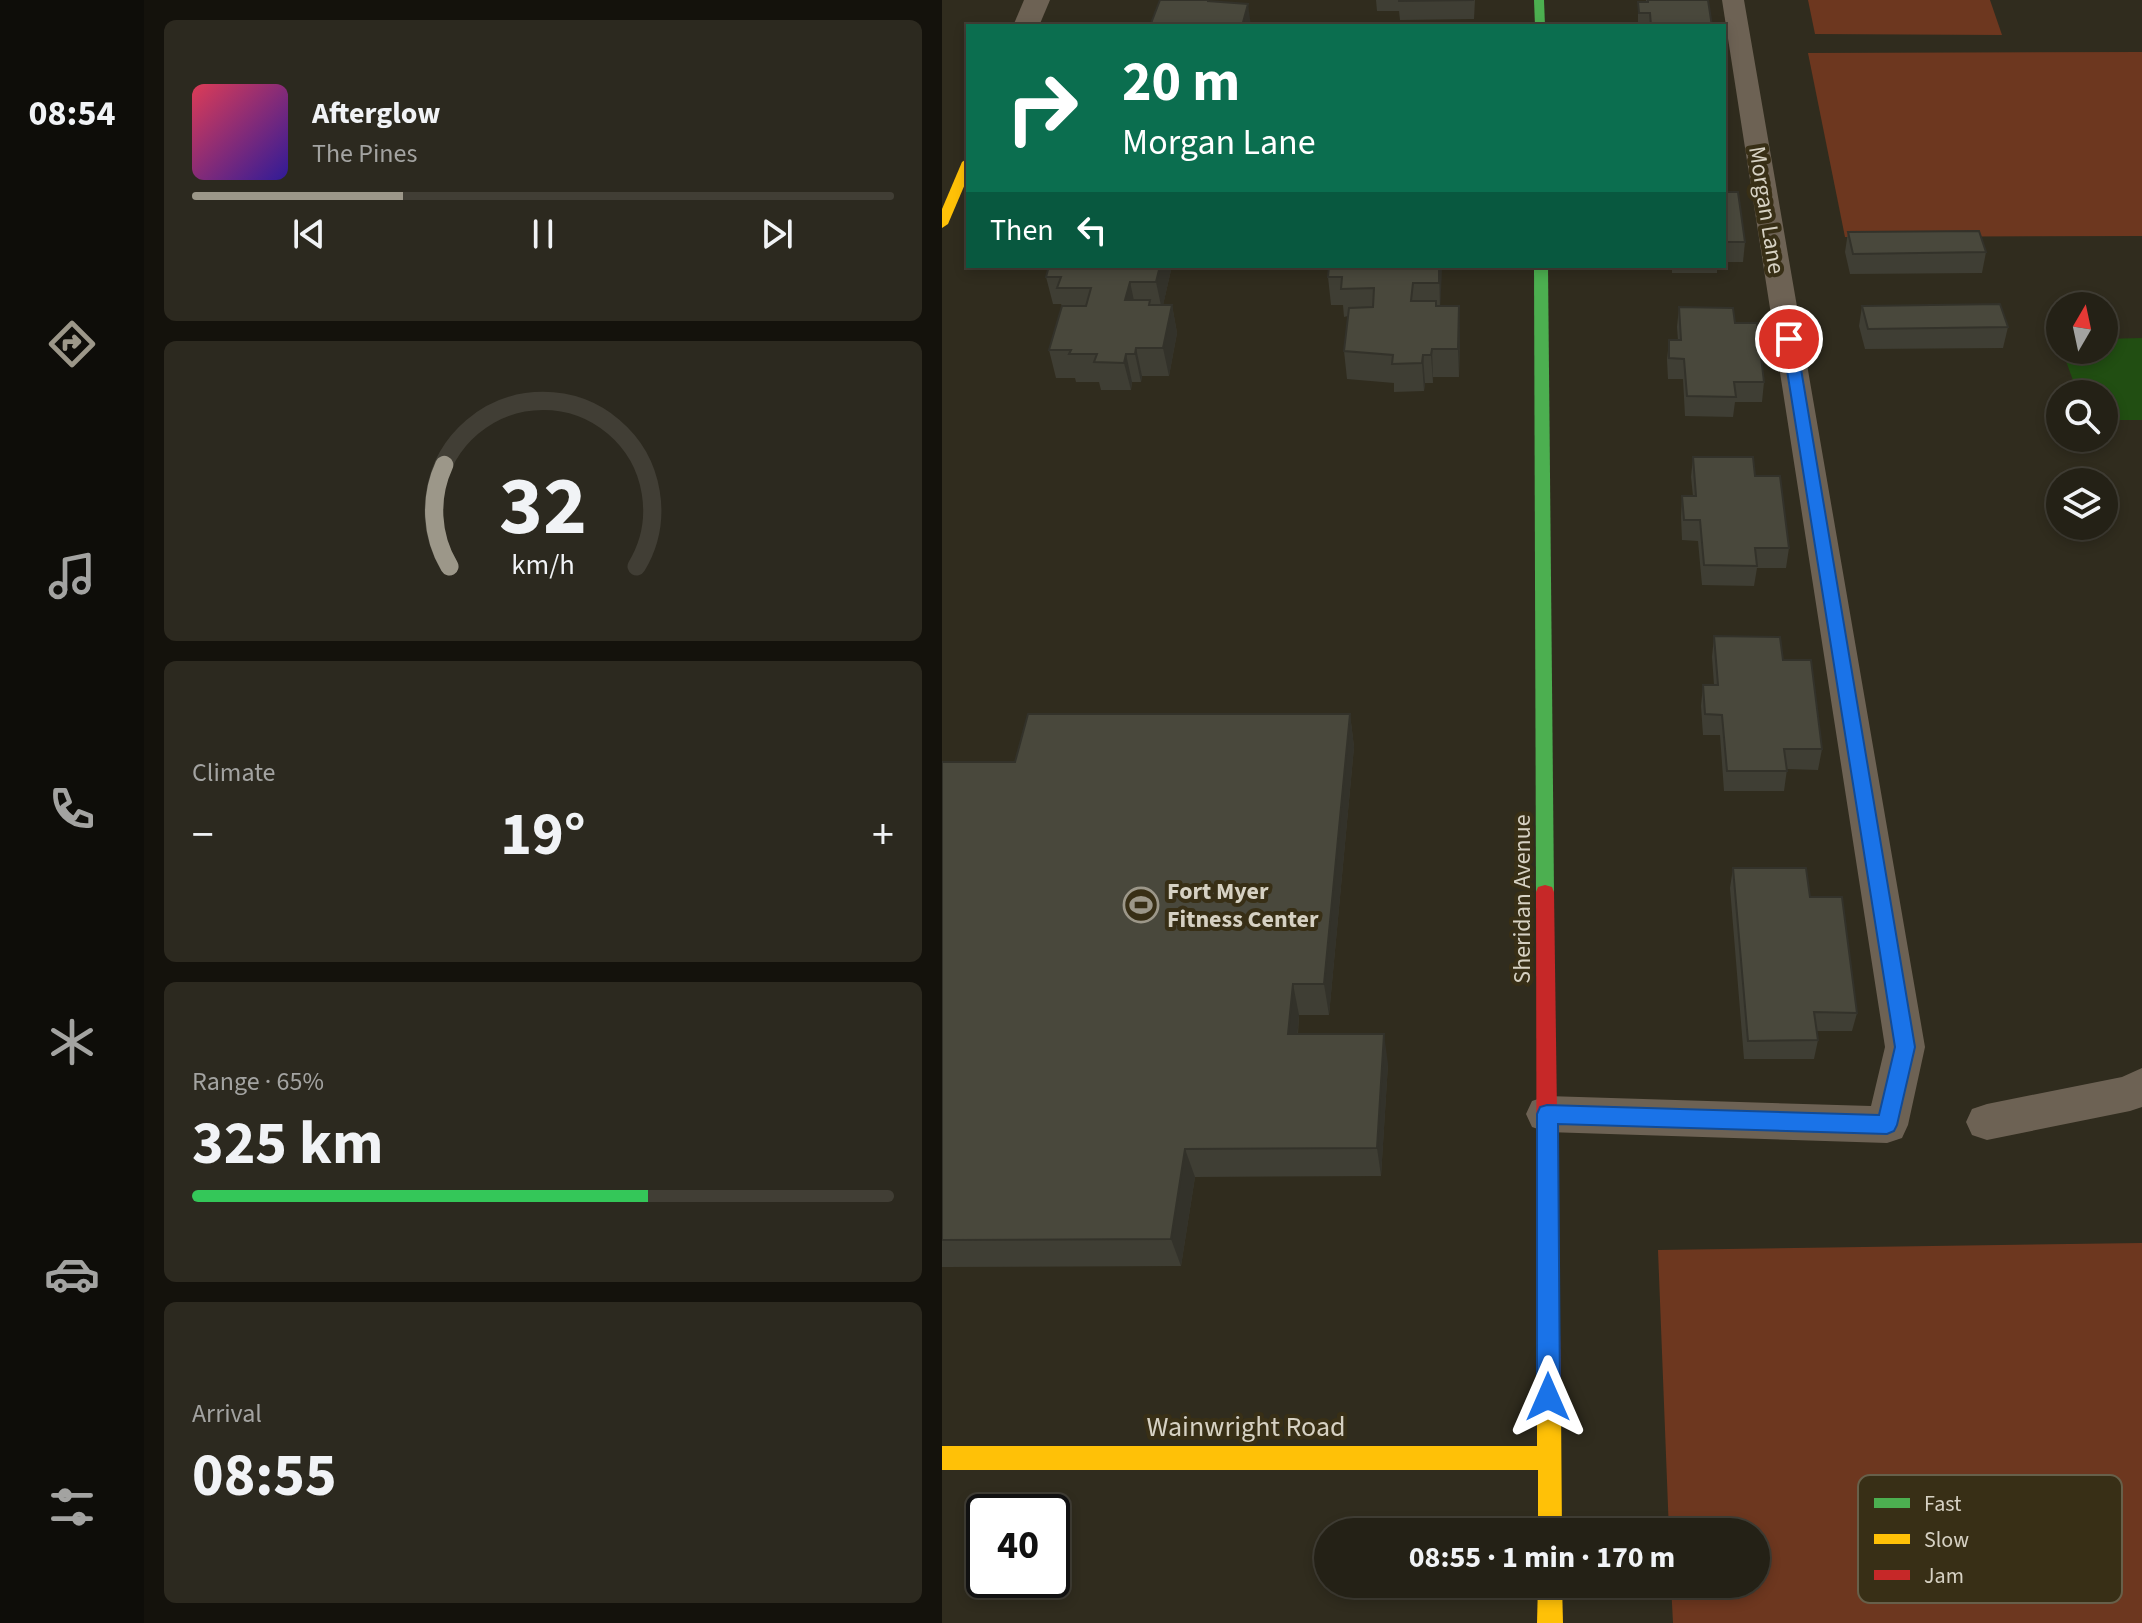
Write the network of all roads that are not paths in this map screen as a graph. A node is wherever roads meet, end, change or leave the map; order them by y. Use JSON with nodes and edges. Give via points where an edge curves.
{"nodes":[{"id":1,"x":1037,"y":0,"type":"edge"},
{"id":2,"x":1539,"y":0,"type":"edge"},
{"id":3,"x":1733,"y":0,"type":"edge"},
{"id":4,"x":1027,"y":24,"type":"edge"},
{"id":5,"x":1540,"y":24,"type":"edge"},
{"id":6,"x":966,"y":167,"type":"edge"},
{"id":7,"x":942,"y":224,"type":"edge"},
{"id":8,"x":1541,"y":268,"type":"edge"},
{"id":9,"x":2142,"y":1086,"type":"edge"},
{"id":10,"x":1547,"y":1114,"type":"junction"},
{"id":11,"x":1987,"y":1122,"type":"dead end"},
{"id":12,"x":942,"y":1458,"type":"edge"},
{"id":13,"x":1549,"y":1458,"type":"junction"},
{"id":14,"x":1550,"y":1518,"type":"edge"},
{"id":15,"x":1550,"y":1598,"type":"edge"},
{"id":16,"x":1550,"y":1623,"type":"edge"}],
"edges":[{"from":1,"to":4,"type":"street"},
{"from":2,"to":5,"type":"street"},
{"from":3,"to":10,"type":"lane","name":"Morgan Lane","via":[[1905,1047],[1887,1125]]},
{"from":6,"to":7,"type":"street"},
{"from":8,"to":10,"type":"street","name":"Sheridan Avenue"},
{"from":9,"to":11,"type":"lane","via":[[2130,1093]]},
{"from":10,"to":13,"type":"street","name":"Sheridan Avenue"},
{"from":12,"to":13,"type":"street","name":"Wainwright Road"},
{"from":13,"to":14,"type":"street","name":"Sheridan Avenue"},
{"from":15,"to":16,"type":"street"}]}
